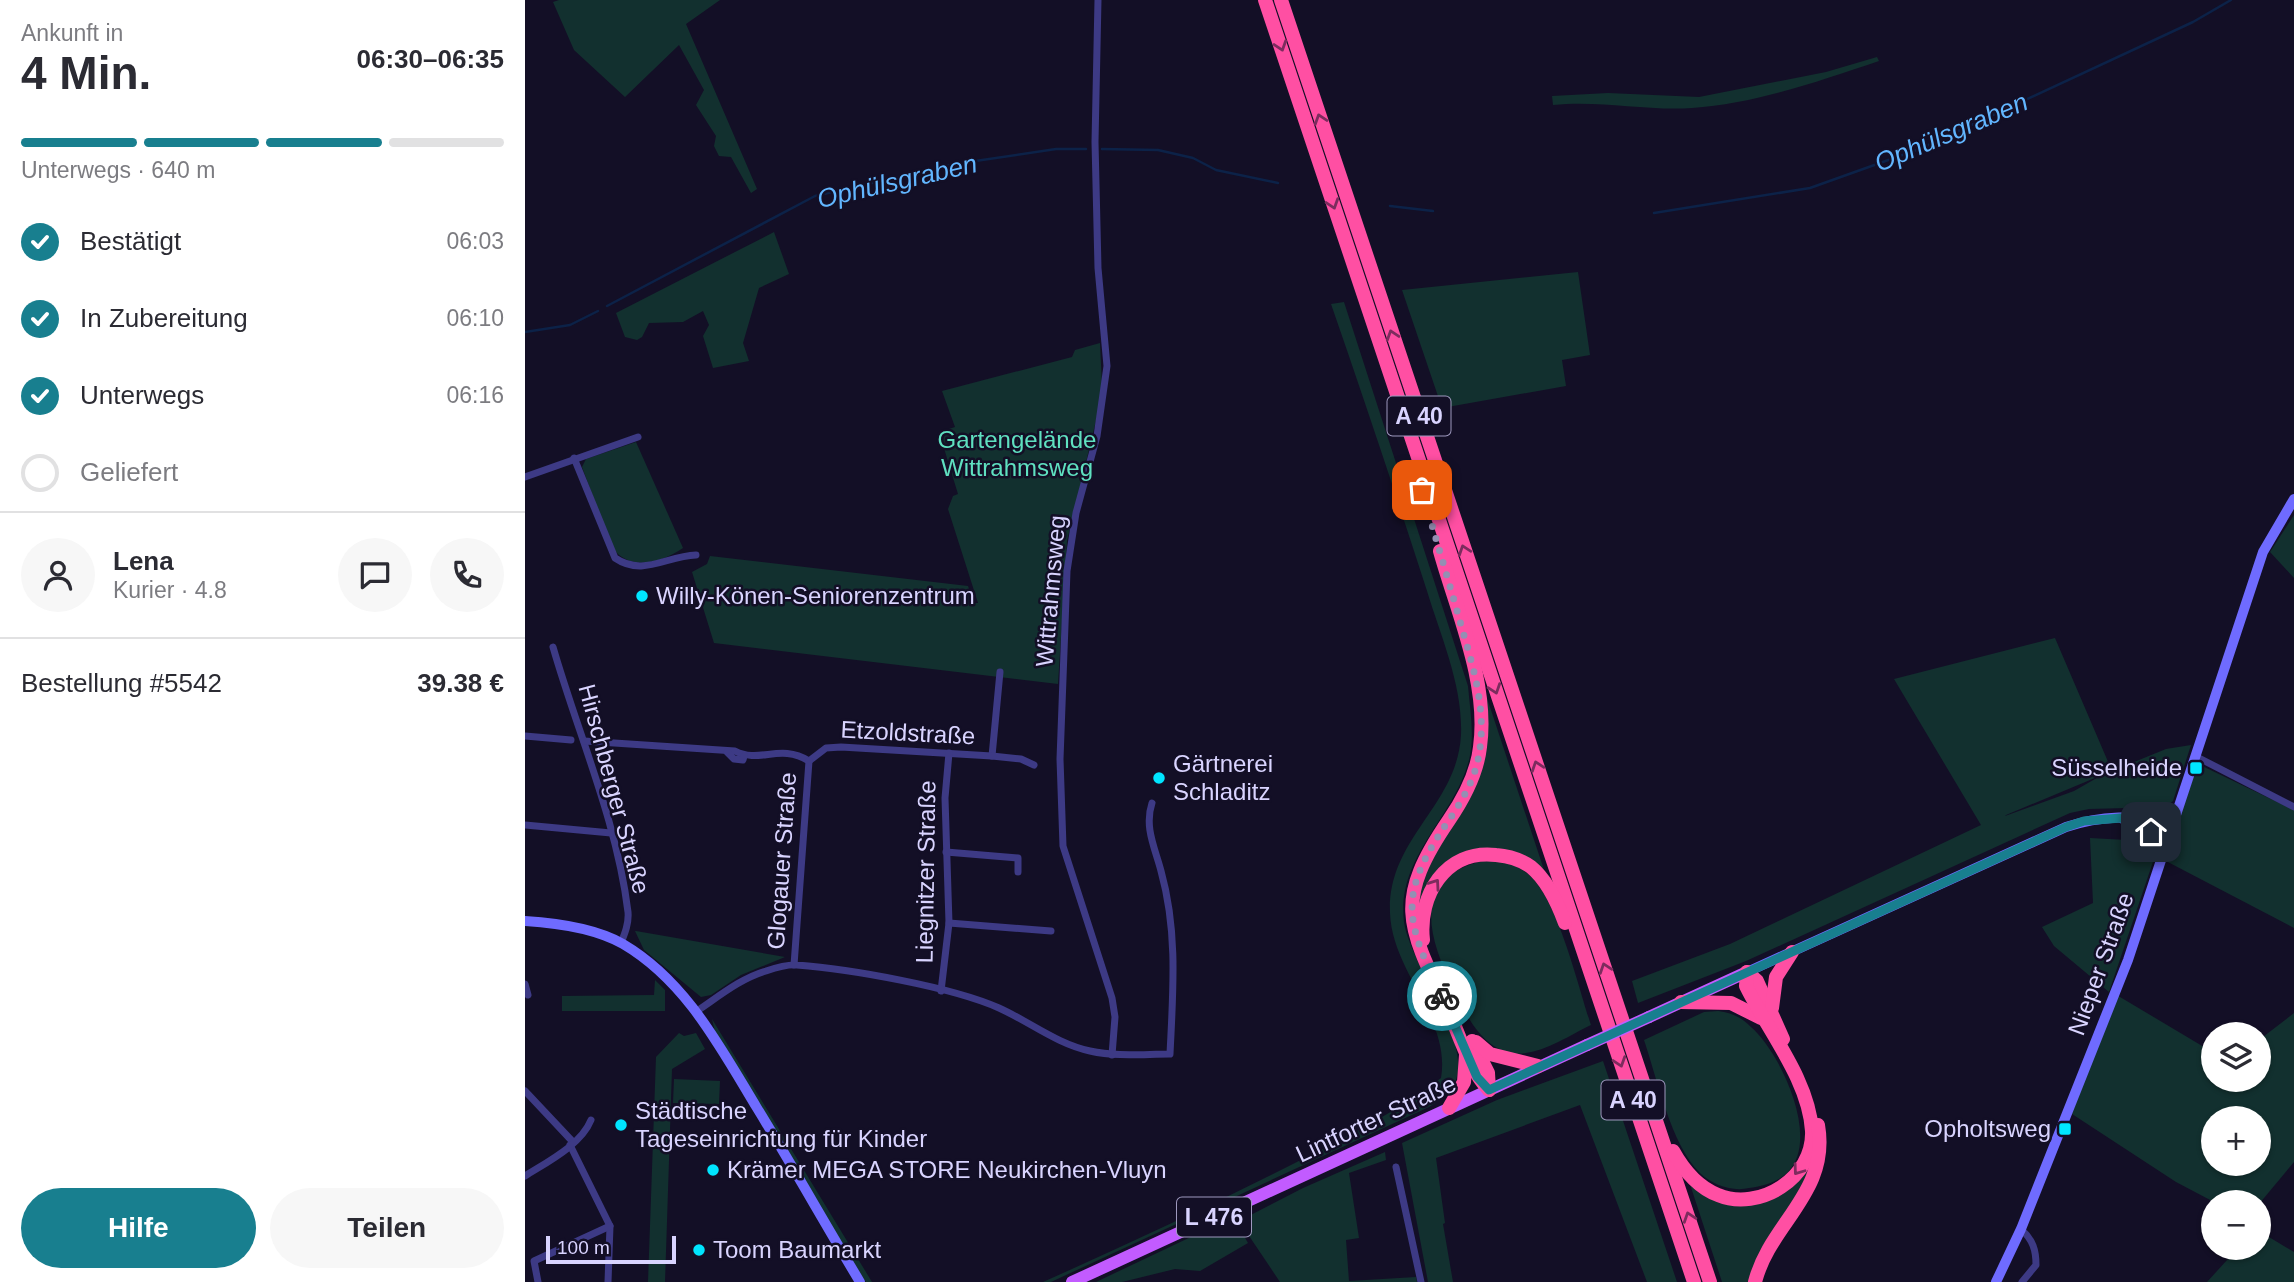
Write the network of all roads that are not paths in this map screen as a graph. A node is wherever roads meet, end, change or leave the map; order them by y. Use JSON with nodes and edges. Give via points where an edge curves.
{"nodes":[{"id":1,"x":1098,"y":0,"type":"edge"},
{"id":2,"x":1265,"y":0,"type":"edge"},
{"id":3,"x":1281,"y":0,"type":"edge"},
{"id":4,"x":638,"y":437,"type":"dead end"},
{"id":5,"x":575,"y":458,"type":"junction"},
{"id":6,"x":1419,"y":461,"type":"junction"},
{"id":7,"x":525,"y":477,"type":"edge"},
{"id":8,"x":2294,"y":499,"type":"edge"},
{"id":9,"x":696,"y":555,"type":"dead end"},
{"id":10,"x":554,"y":646,"type":"dead end"},
{"id":11,"x":1000,"y":672,"type":"dead end"},
{"id":12,"x":525,"y":736,"type":"edge"},
{"id":13,"x":571,"y":740,"type":"dead end"},
{"id":14,"x":585,"y":741,"type":"junction"},
{"id":15,"x":949,"y":753,"type":"junction"},
{"id":16,"x":992,"y":756,"type":"junction"},
{"id":17,"x":2195,"y":756,"type":"junction"},
{"id":18,"x":809,"y":761,"type":"junction"},
{"id":19,"x":1034,"y":765,"type":"dead end"},
{"id":20,"x":1151,"y":803,"type":"dead end"},
{"id":21,"x":2294,"y":807,"type":"edge"},
{"id":22,"x":2121,"y":818,"type":"junction"},
{"id":23,"x":2172,"y":823,"type":"junction"},
{"id":24,"x":525,"y":825,"type":"edge"},
{"id":25,"x":611,"y":833,"type":"junction"},
{"id":26,"x":2166,"y":839,"type":"junction"},
{"id":27,"x":946,"y":852,"type":"junction"},
{"id":28,"x":1018,"y":872,"type":"dead end"},
{"id":29,"x":525,"y":920,"type":"edge"},
{"id":30,"x":949,"y":923,"type":"junction"},
{"id":31,"x":1051,"y":932,"type":"dead end"},
{"id":32,"x":621,"y":943,"type":"junction"},
{"id":33,"x":1792,"y":952,"type":"junction"},
{"id":34,"x":794,"y":965,"type":"junction"},
{"id":35,"x":1747,"y":972,"type":"junction"},
{"id":36,"x":525,"y":984,"type":"edge"},
{"id":37,"x":941,"y":991,"type":"junction"},
{"id":38,"x":528,"y":995,"type":"dead end"},
{"id":39,"x":1599,"y":997,"type":"junction"},
{"id":40,"x":1681,"y":1002,"type":"junction"},
{"id":41,"x":697,"y":1011,"type":"junction"},
{"id":42,"x":1768,"y":1017,"type":"junction"},
{"id":43,"x":1466,"y":1038,"type":"junction"},
{"id":44,"x":1112,"y":1055,"type":"junction"},
{"id":45,"x":1538,"y":1066,"type":"junction"},
{"id":46,"x":1489,"y":1090,"type":"junction"},
{"id":47,"x":525,"y":1091,"type":"edge"},
{"id":48,"x":1449,"y":1108,"type":"junction"},
{"id":49,"x":591,"y":1121,"type":"dead end"},
{"id":50,"x":1658,"y":1126,"type":"junction"},
{"id":51,"x":571,"y":1144,"type":"junction"},
{"id":52,"x":1396,"y":1167,"type":"dead end"},
{"id":53,"x":525,"y":1176,"type":"edge"},
{"id":54,"x":610,"y":1226,"type":"junction"},
{"id":55,"x":2021,"y":1229,"type":"junction"},
{"id":56,"x":538,"y":1282,"type":"edge"},
{"id":57,"x":608,"y":1282,"type":"edge"},
{"id":58,"x":860,"y":1282,"type":"edge"},
{"id":59,"x":1072,"y":1282,"type":"edge"},
{"id":60,"x":1421,"y":1282,"type":"edge"},
{"id":61,"x":1694,"y":1282,"type":"edge"},
{"id":62,"x":1710,"y":1282,"type":"edge"},
{"id":63,"x":1755,"y":1282,"type":"edge"},
{"id":64,"x":1996,"y":1282,"type":"edge"},
{"id":65,"x":2022,"y":1282,"type":"edge"}],
"edges":[{"from":1,"to":44,"type":"street","name":"Wittrahmsweg","via":[[1098,268],[1107,366],[1097,436],[1076,513],[1067,571],[1060,759],[1063,846],[1112,998]]},
{"from":2,"to":6,"type":"highway","number":"A 40","one_way":true},
{"from":50,"to":3,"type":"highway","number":"A 40","one_way":true},
{"from":4,"to":5,"type":"street"},
{"from":5,"to":7,"type":"street"},
{"from":5,"to":9,"type":"street","via":[[615,558],[637,568]]},
{"from":6,"to":39,"type":"highway","number":"A 40","one_way":true},
{"from":6,"to":43,"type":"highway","via":[[1422,490],[1480,701],[1480,749],[1460,804],[1417,874],[1411,909],[1426,964]]},
{"from":8,"to":17,"type":"street","name":"Nieper Straße","via":[[2263,552]]},
{"from":10,"to":14,"type":"street","name":"Hirschberger Straße"},
{"from":11,"to":16,"type":"street"},
{"from":12,"to":13,"type":"street"},
{"from":14,"to":18,"type":"street","name":"Etzoldstraße","via":[[735,751],[744,756],[794,752]]},
{"from":14,"to":25,"type":"street","name":"Hirschberger Straße"},
{"from":15,"to":16,"type":"street","name":"Etzoldstraße"},
{"from":15,"to":18,"type":"street","name":"Etzoldstraße","via":[[841,747],[826,748]]},
{"from":15,"to":27,"type":"street","name":"Liegnitzer Straße"},
{"from":16,"to":19,"type":"street","name":"Etzoldstraße"},
{"from":17,"to":21,"type":"street"},
{"from":17,"to":23,"type":"street","name":"Nieper Straße"},
{"from":18,"to":34,"type":"street","name":"Glogauer Straße"},
{"from":20,"to":44,"type":"street","via":[[1151,840],[1173,921],[1170,1054]]},
{"from":22,"to":23,"type":"street","name":"Lintforter Straße","number":"L 476"},
{"from":22,"to":26,"type":"street","name":"Lintforter Straße","number":"L 476"},
{"from":22,"to":33,"type":"street","name":"Lintforter Straße","number":"L 476","via":[[2066,827]]},
{"from":23,"to":26,"type":"street","name":"Nieper Straße"},
{"from":24,"to":25,"type":"street"},
{"from":25,"to":32,"type":"street","name":"Hirschberger Straße","via":[[628,913]]},
{"from":26,"to":55,"type":"street","name":"Nieper Straße","via":[[2128,960]]},
{"from":27,"to":28,"type":"street","via":[[1018,858]]},
{"from":27,"to":30,"type":"street","name":"Liegnitzer Straße"},
{"from":29,"to":32,"type":"street","via":[[563,925]]},
{"from":30,"to":31,"type":"street"},
{"from":30,"to":37,"type":"street","name":"Liegnitzer Straße"},
{"from":32,"to":41,"type":"street","via":[[663,974]]},
{"from":33,"to":35,"type":"street","name":"Lintforter Straße","number":"L 476"},
{"from":33,"to":42,"type":"highway","via":[[1776,977]]},
{"from":34,"to":37,"type":"street"},
{"from":34,"to":41,"type":"street","via":[[745,980]]},
{"from":35,"to":40,"type":"main road","name":"Lintforter Straße","number":"L 476"},
{"from":35,"to":42,"type":"highway","via":[[1746,986]]},
{"from":36,"to":38,"type":"street"},
{"from":37,"to":44,"type":"street","via":[[999,1007],[1052,1037]]},
{"from":43,"to":39,"type":"highway","one_way":true,"via":[[1430,961],[1422,914],[1438,878],[1467,858],[1487,854],[1513,857],[1532,868],[1556,904]]},
{"from":39,"to":61,"type":"highway","number":"A 40","one_way":true},
{"from":40,"to":42,"type":"highway","via":[[1731,1003]]},
{"from":40,"to":45,"type":"main road","name":"Lintforter Straße","number":"L 476","bridge":true},
{"from":41,"to":58,"type":"street"},
{"from":42,"to":50,"type":"highway","one_way":true,"via":[[1810,1117],[1812,1135],[1795,1176],[1764,1196],[1748,1200],[1719,1196],[1683,1169]]},
{"from":42,"to":63,"type":"highway","via":[[1817,1117],[1819,1159],[1812,1185],[1766,1254]]},
{"from":43,"to":45,"type":"highway","via":[[1490,1054]]},
{"from":43,"to":46,"type":"highway","via":[[1477,1077]]},
{"from":43,"to":48,"type":"highway","via":[[1466,1072]]},
{"from":45,"to":46,"type":"main road","name":"Lintforter Straße","number":"L 476"},
{"from":46,"to":48,"type":"main road","name":"Lintforter Straße","number":"L 476"},
{"from":47,"to":51,"type":"street"},
{"from":48,"to":59,"type":"main road","name":"Lintforter Straße","number":"L 476"},
{"from":49,"to":51,"type":"street"},
{"from":62,"to":50,"type":"highway","number":"A 40","one_way":true},
{"from":51,"to":53,"type":"street"},
{"from":51,"to":54,"type":"street"},
{"from":52,"to":60,"type":"street"},
{"from":54,"to":56,"type":"street","via":[[534,1261]]},
{"from":54,"to":57,"type":"street"},
{"from":55,"to":64,"type":"street","name":"Nieper Straße"},
{"from":55,"to":65,"type":"street","via":[[2036,1252],[2036,1265]]}]}
